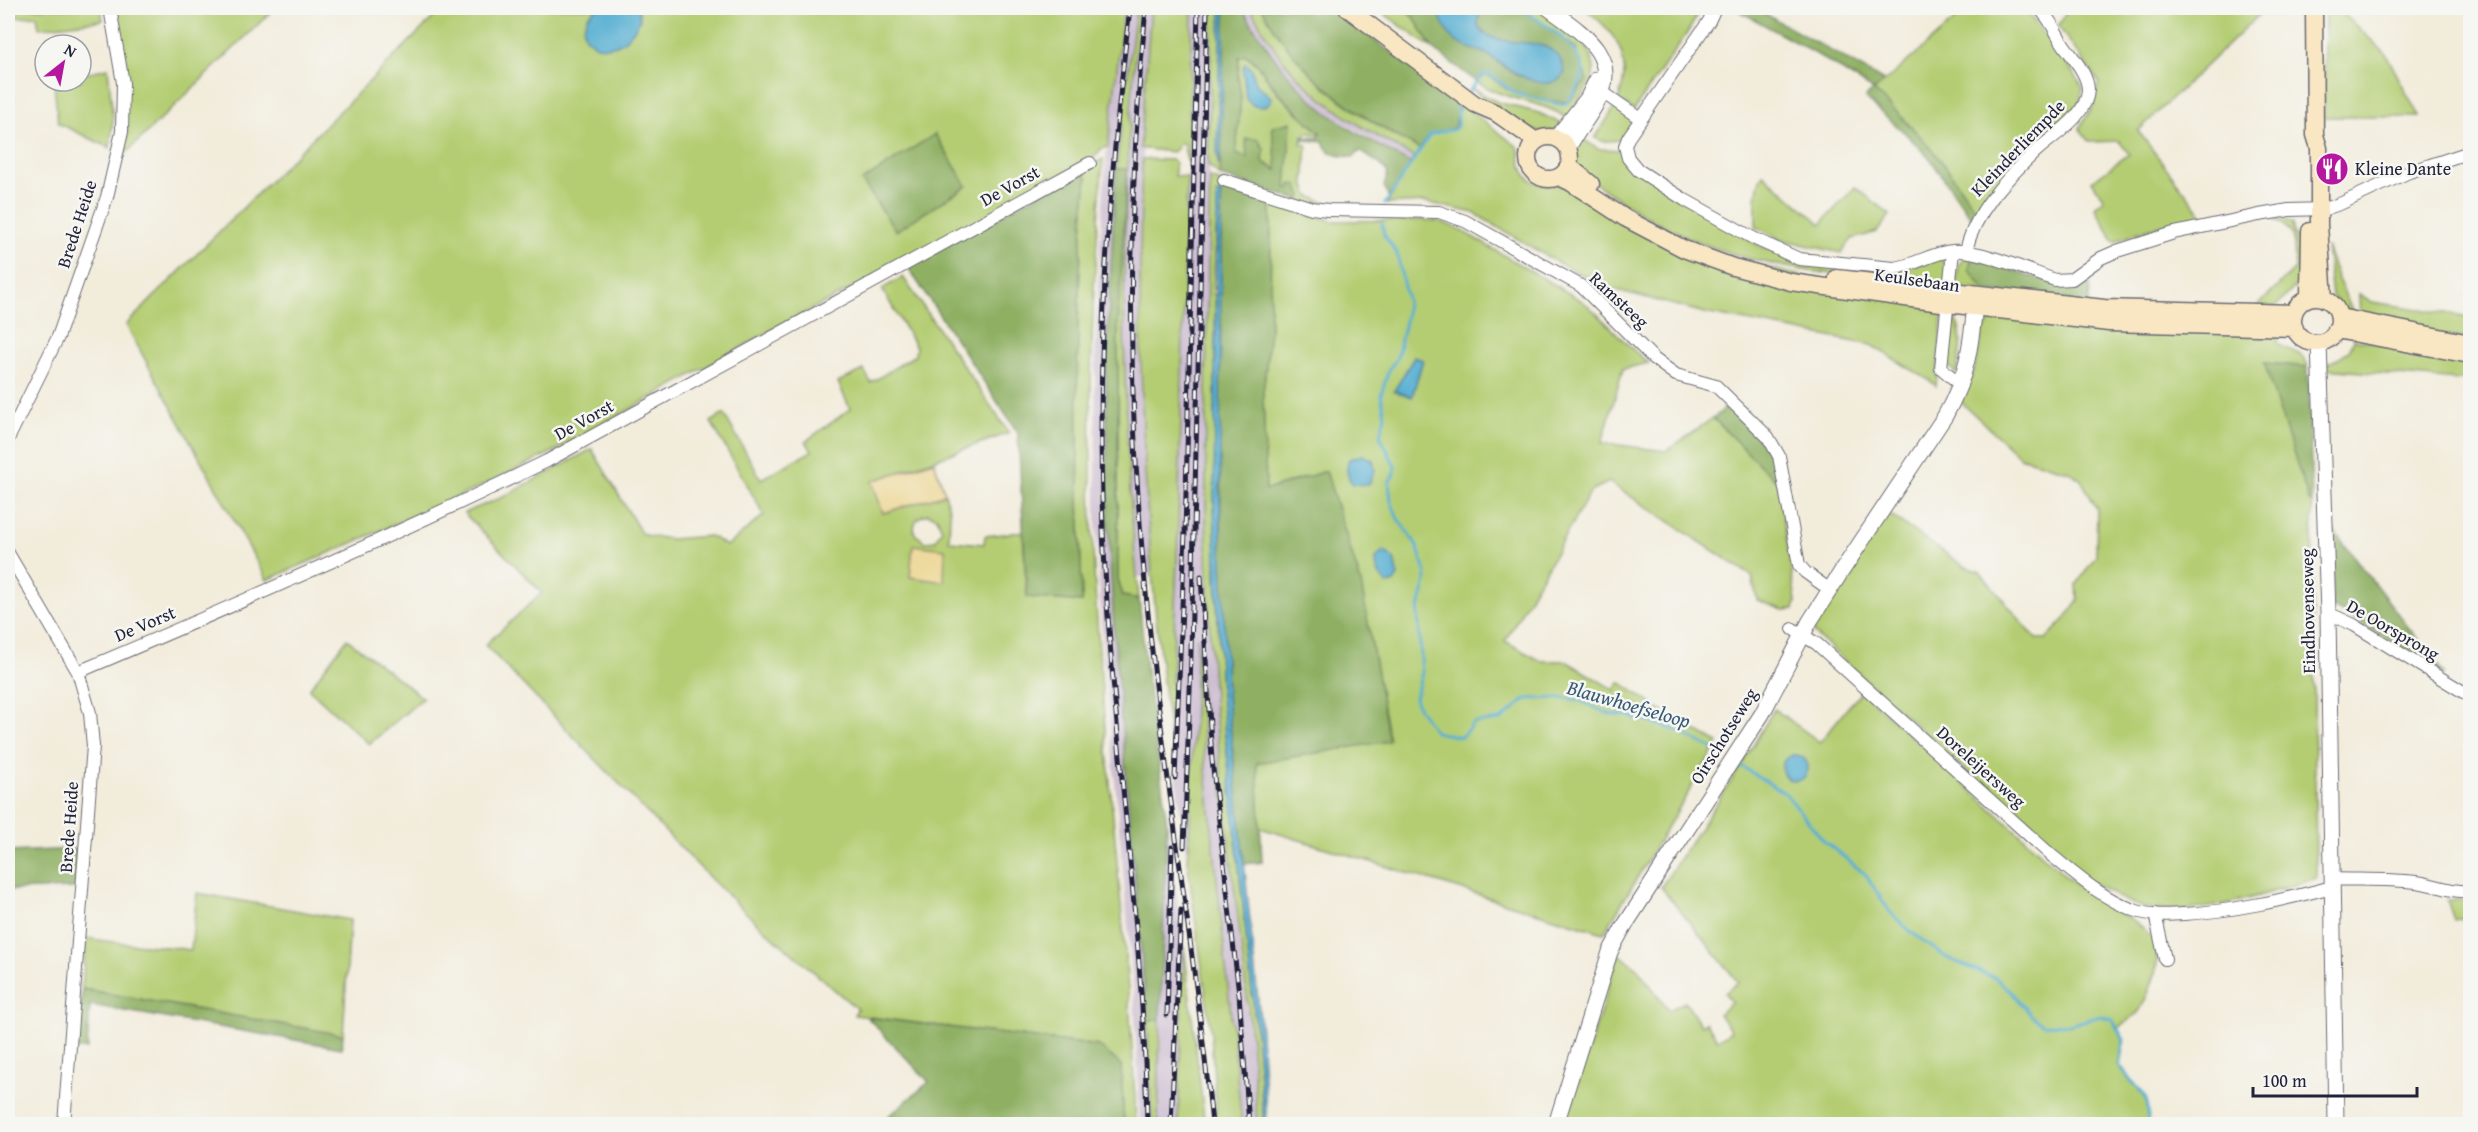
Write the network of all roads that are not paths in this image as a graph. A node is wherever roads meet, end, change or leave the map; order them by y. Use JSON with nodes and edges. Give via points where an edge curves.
{"nodes":[{"id":1,"x":110,"y":8,"type":"edge"},
{"id":2,"x":1347,"y":8,"type":"edge"},
{"id":3,"x":1548,"y":8,"type":"edge"},
{"id":4,"x":1715,"y":8,"type":"edge"},
{"id":5,"x":2039,"y":8,"type":"edge"},
{"id":6,"x":2314,"y":8,"type":"edge"},
{"id":7,"x":1599,"y":89,"type":"junction"},
{"id":8,"x":1641,"y":118,"type":"junction"},
{"id":9,"x":1562,"y":143,"type":"junction"},
{"id":10,"x":1533,"y":145,"type":"junction"},
{"id":11,"x":2470,"y":152,"type":"edge"},
{"id":12,"x":1090,"y":163,"type":"dead end"},
{"id":13,"x":1564,"y":172,"type":"junction"},
{"id":14,"x":1224,"y":180,"type":"dead end"},
{"id":15,"x":2315,"y":209,"type":"junction"},
{"id":16,"x":1959,"y":251,"type":"junction"},
{"id":17,"x":1949,"y":297,"type":"junction"},
{"id":18,"x":2316,"y":299,"type":"junction"},
{"id":19,"x":1976,"y":301,"type":"junction"},
{"id":20,"x":2294,"y":321,"type":"junction"},
{"id":21,"x":2337,"y":324,"type":"junction"},
{"id":22,"x":2319,"y":343,"type":"junction"},
{"id":23,"x":2470,"y":343,"type":"edge"},
{"id":24,"x":2470,"y":355,"type":"edge"},
{"id":25,"x":1961,"y":385,"type":"junction"},
{"id":26,"x":8,"y":439,"type":"edge"},
{"id":27,"x":8,"y":553,"type":"edge"},
{"id":28,"x":1830,"y":590,"type":"junction"},
{"id":29,"x":2328,"y":613,"type":"junction"},
{"id":30,"x":1799,"y":631,"type":"junction"},
{"id":31,"x":78,"y":672,"type":"junction"},
{"id":32,"x":2470,"y":696,"type":"edge"},
{"id":33,"x":2332,"y":883,"type":"junction"},
{"id":34,"x":2470,"y":891,"type":"edge"},
{"id":35,"x":2156,"y":914,"type":"junction"},
{"id":36,"x":2165,"y":959,"type":"dead end"},
{"id":37,"x":64,"y":1125,"type":"edge"},
{"id":38,"x":1556,"y":1125,"type":"edge"},
{"id":39,"x":2336,"y":1125,"type":"edge"}],
"edges":[{"from":1,"to":26,"type":"street","name":"Brede Heide","via":[[123,83],[122,132],[107,197],[57,336]]},
{"from":2,"to":10,"type":"main road","via":[[1468,99],[1489,121]]},
{"from":3,"to":7,"type":"street","via":[[1595,46]]},
{"from":4,"to":8,"type":"street"},
{"from":5,"to":16,"type":"street","name":"Kleinderliempde","via":[[2084,74],[2087,99],[1980,214]]},
{"from":6,"to":15,"type":"main road","via":[[2315,135],[2310,149]]},
{"from":7,"to":8,"type":"street"},
{"from":7,"to":9,"type":"street","via":[[1597,104]]},
{"from":8,"to":16,"type":"street","via":[[1625,146],[1631,164],[1685,200],[1799,259],[1894,268],[1906,267],[1933,254]]},
{"from":9,"to":10,"type":"main road","via":[[1542,138]]},
{"from":9,"to":13,"type":"main road","via":[[1570,154]]},
{"from":10,"to":13,"type":"main road","via":[[1528,163],[1536,175],[1549,179]]},
{"from":11,"to":15,"type":"street","via":[[2409,172],[2342,203]]},
{"from":12,"to":31,"type":"street","name":"De Vorst","via":[[547,461],[464,502]]},
{"from":13,"to":17,"type":"main road","name":"Keulsebaan","via":[[1714,252],[1756,264]]},
{"from":14,"to":28,"type":"street","name":"Ramsteeg","via":[[1312,208],[1439,212],[1465,221],[1581,286],[1654,359],[1676,375],[1716,386],[1768,437],[1779,456],[1799,565]]},
{"from":15,"to":16,"type":"street","via":[[2259,215],[2174,233],[2101,258],[2066,281]]},
{"from":15,"to":18,"type":"main road"},
{"from":16,"to":17,"type":"street"},
{"from":17,"to":19,"type":"main road","name":"Keulsebaan"},
{"from":17,"to":25,"type":"street","via":[[1941,368]]},
{"from":18,"to":20,"type":"main road","via":[[2298,306]]},
{"from":18,"to":21,"type":"main road","via":[[2333,306]]},
{"from":19,"to":20,"type":"main road","name":"Keulsebaan"},
{"from":19,"to":25,"type":"street","name":"Oirschotseweg"},
{"from":20,"to":22,"type":"main road","via":[[2302,338]]},
{"from":21,"to":22,"type":"main road","via":[[2330,338]]},
{"from":21,"to":23,"type":"main road"},
{"from":21,"to":24,"type":"main road"},
{"from":22,"to":29,"type":"street","name":"Eindhovenseweg"},
{"from":25,"to":28,"type":"street","name":"Oirschotseweg","via":[[1945,416]]},
{"from":27,"to":31,"type":"street","name":"Brede Heide"},
{"from":28,"to":30,"type":"street","name":"Oirschotseweg"},
{"from":29,"to":32,"type":"street","name":"De Oorsprong"},
{"from":29,"to":33,"type":"street","name":"Eindhovenseweg"},
{"from":30,"to":35,"type":"street","name":"Doreleijersweg","via":[[2071,872],[2119,903]]},
{"from":30,"to":38,"type":"street","name":"Oirschotseweg","via":[[1762,714],[1610,952]]},
{"from":31,"to":37,"type":"street","name":"Brede Heide","via":[[90,713],[93,746]]},
{"from":33,"to":34,"type":"street","via":[[2415,882]]},
{"from":33,"to":35,"type":"street","name":"Doreleijersweg","via":[[2274,902],[2222,912]]},
{"from":33,"to":39,"type":"street","name":"Eindhovenseweg"},
{"from":35,"to":36,"type":"street"}]}
